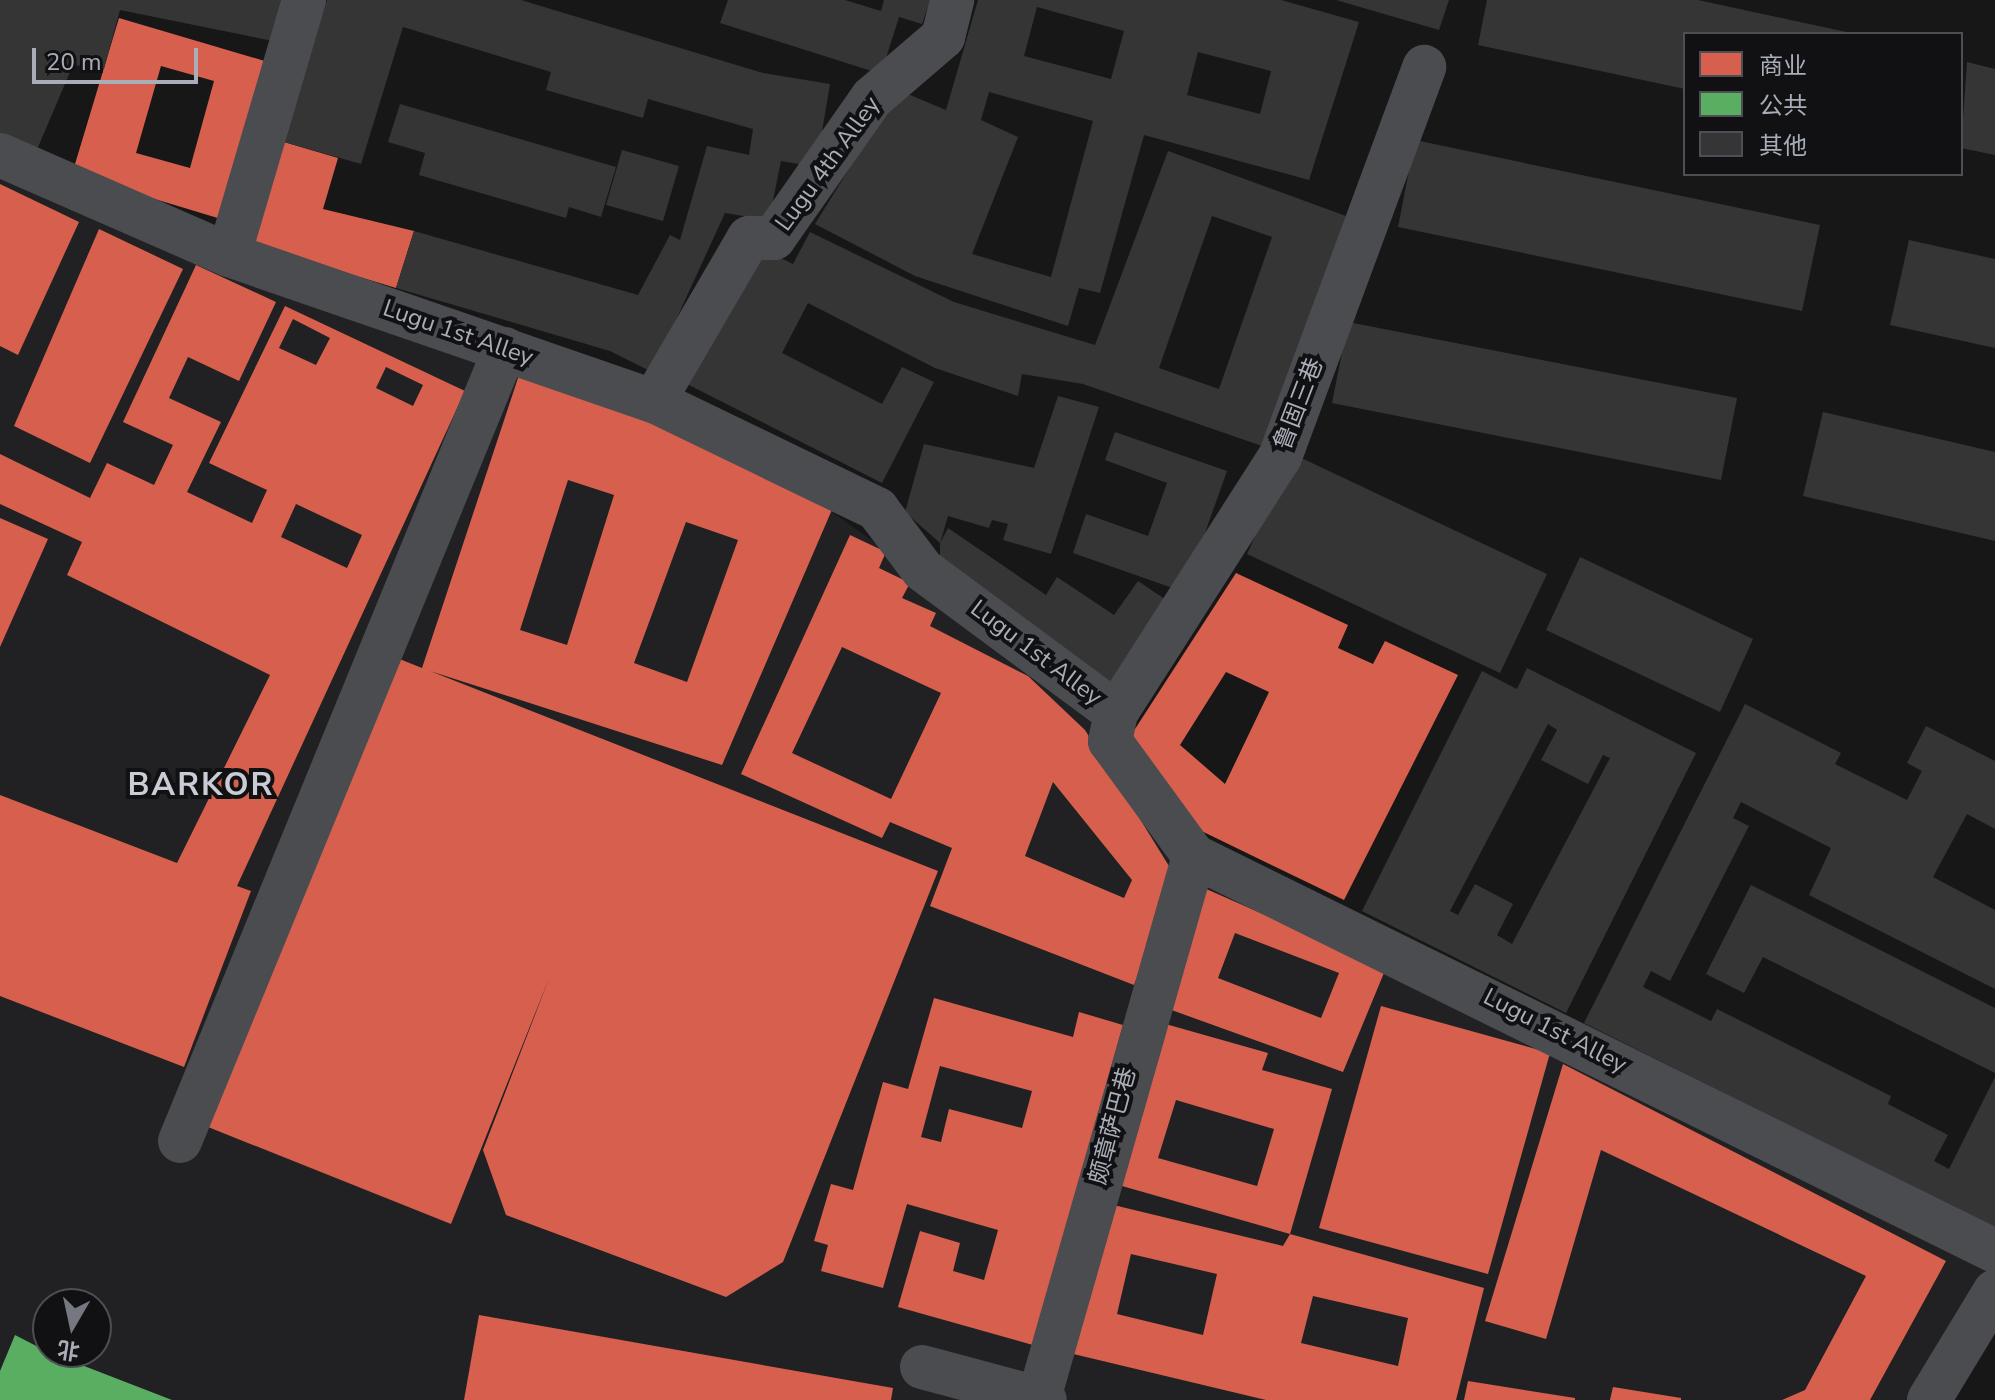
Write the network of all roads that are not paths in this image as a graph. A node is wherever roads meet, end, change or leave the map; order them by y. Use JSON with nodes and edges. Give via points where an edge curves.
{"nodes":[{"id":1,"x":304,"y":0,"type":"edge"},
{"id":2,"x":952,"y":0,"type":"edge"},
{"id":3,"x":1424,"y":67,"type":"dead end"},
{"id":4,"x":0,"y":155,"type":"edge"},
{"id":5,"x":229,"y":255,"type":"junction"},
{"id":6,"x":505,"y":349,"type":"junction"},
{"id":7,"x":654,"y":401,"type":"junction"},
{"id":8,"x":1116,"y":713,"type":"junction"},
{"id":9,"x":1194,"y":856,"type":"junction"},
{"id":10,"x":180,"y":1141,"type":"dead end"},
{"id":11,"x":1995,"y":1251,"type":"edge"},
{"id":12,"x":1995,"y":1291,"type":"edge"},
{"id":13,"x":922,"y":1367,"type":"dead end"},
{"id":14,"x":1042,"y":1399,"type":"edge"},
{"id":15,"x":1929,"y":1400,"type":"edge"}],
"edges":[{"from":1,"to":5,"type":"street"},
{"from":2,"to":7,"type":"street","name":"Lugu 4th Alley","via":[[943,37],[872,98],[774,238],[749,238]]},
{"from":3,"to":8,"type":"street","name":"鲁固三巷","via":[[1280,457]]},
{"from":4,"to":5,"type":"street","name":"Lugu 1st Alley"},
{"from":5,"to":6,"type":"street","name":"Lugu 1st Alley"},
{"from":6,"to":7,"type":"street","name":"Lugu 1st Alley"},
{"from":6,"to":10,"type":"street"},
{"from":7,"to":8,"type":"street","name":"Lugu 1st Alley","via":[[877,509],[923,570]]},
{"from":8,"to":9,"type":"street","name":"Lugu 1st Alley","via":[[1110,741]]},
{"from":9,"to":11,"type":"street","name":"Lugu 1st Alley"},
{"from":9,"to":14,"type":"street","name":"颇章萨巴巷"},
{"from":12,"to":15,"type":"street"},
{"from":13,"to":14,"type":"street"}]}
